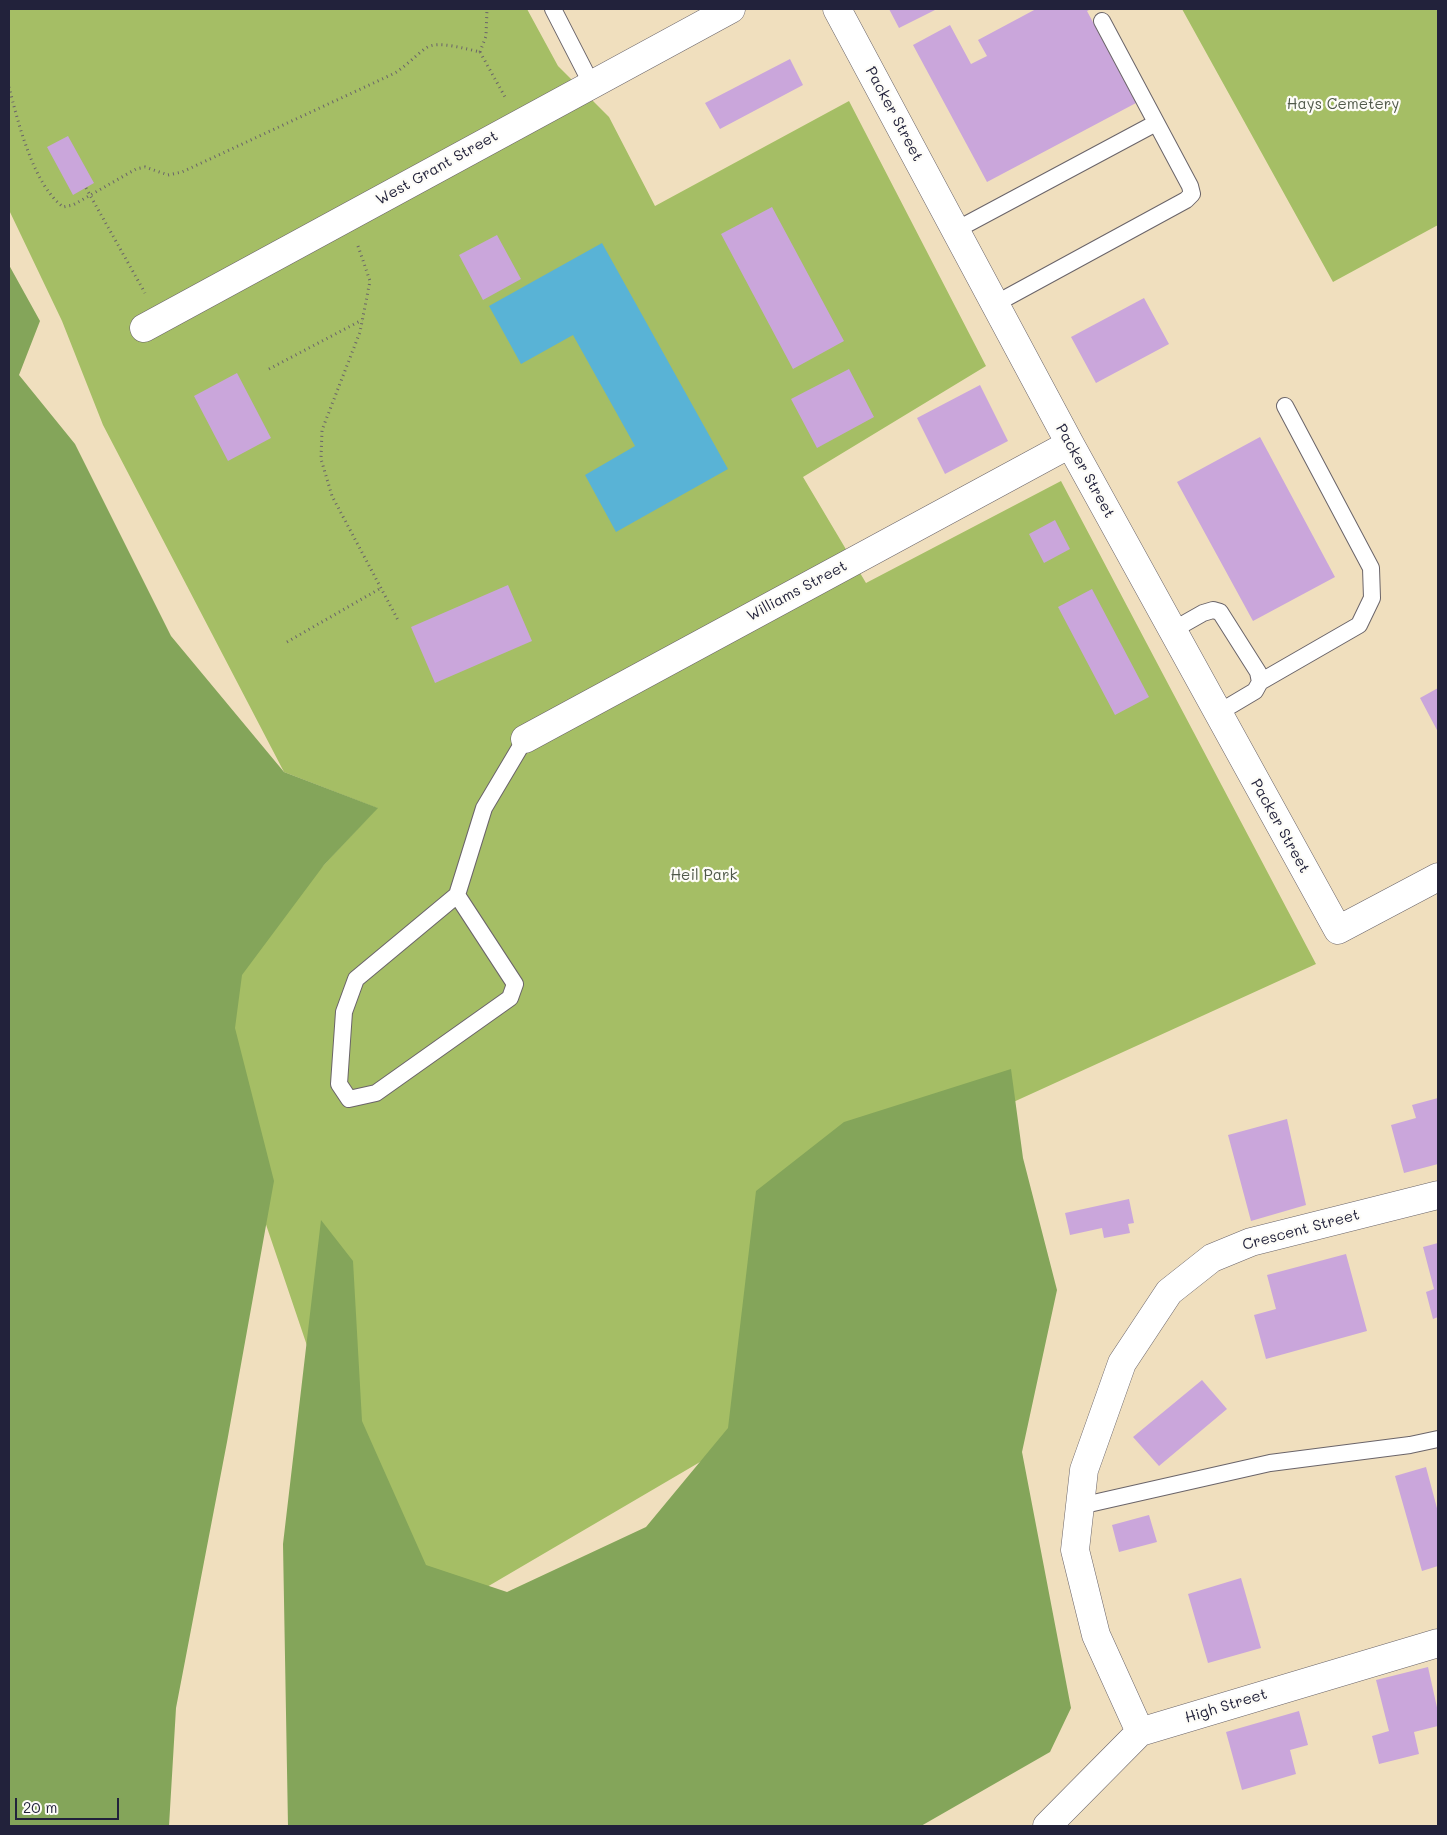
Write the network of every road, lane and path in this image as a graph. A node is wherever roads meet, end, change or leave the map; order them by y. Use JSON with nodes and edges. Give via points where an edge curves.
{"nodes":[{"id":1,"x":487,"y":9,"type":"edge"},
{"id":2,"x":552,"y":9,"type":"edge"},
{"id":3,"x":731,"y":9,"type":"edge"},
{"id":4,"x":838,"y":9,"type":"edge"},
{"id":5,"x":1102,"y":20,"type":"dead end"},
{"id":6,"x":480,"y":52,"type":"junction"},
{"id":7,"x":592,"y":84,"type":"junction"},
{"id":8,"x":9,"y":87,"type":"edge"},
{"id":9,"x":1156,"y":122,"type":"junction"},
{"id":10,"x":519,"y":124,"type":"junction"},
{"id":11,"x":86,"y":188,"type":"dead end"},
{"id":12,"x":90,"y":195,"type":"junction"},
{"id":13,"x":347,"y":217,"type":"junction"},
{"id":14,"x":956,"y":230,"type":"junction"},
{"id":15,"x":995,"y":304,"type":"junction"},
{"id":16,"x":362,"y":320,"type":"junction"},
{"id":17,"x":152,"y":324,"type":"joint"},
{"id":18,"x":269,"y":369,"type":"dead end"},
{"id":19,"x":1285,"y":406,"type":"dead end"},
{"id":20,"x":1070,"y":444,"type":"junction"},
{"id":21,"x":381,"y":588,"type":"junction"},
{"id":22,"x":399,"y":622,"type":"dead end"},
{"id":23,"x":1173,"y":630,"type":"junction"},
{"id":24,"x":287,"y":642,"type":"dead end"},
{"id":25,"x":1260,"y":682,"type":"junction"},
{"id":26,"x":1218,"y":713,"type":"junction"},
{"id":27,"x":525,"y":739,"type":"joint"},
{"id":28,"x":1438,"y":877,"type":"edge"},
{"id":29,"x":457,"y":895,"type":"junction"},
{"id":30,"x":1438,"y":1195,"type":"edge"},
{"id":31,"x":1438,"y":1439,"type":"edge"},
{"id":32,"x":1080,"y":1506,"type":"junction"},
{"id":33,"x":1438,"y":1643,"type":"edge"},
{"id":34,"x":1140,"y":1732,"type":"junction"},
{"id":35,"x":1047,"y":1826,"type":"edge"}],
"edges":[{"from":1,"to":6,"type":"path","via":[[486,36]]},
{"from":2,"to":7,"type":"lane"},
{"from":3,"to":7,"type":"street","name":"West Grant Street"},
{"from":4,"to":14,"type":"street","name":"Packer Street"},
{"from":5,"to":9,"type":"lane"},
{"from":6,"to":10,"type":"path"},
{"from":6,"to":12,"type":"path","via":[[437,44],[427,47],[395,73],[182,172],[168,175],[145,167]]},
{"from":7,"to":10,"type":"street","name":"West Grant Street"},
{"from":8,"to":12,"type":"path","via":[[21,134],[34,166],[54,200],[63,206],[73,205]]},
{"from":9,"to":14,"type":"lane"},
{"from":9,"to":15,"type":"lane","via":[[1192,194]]},
{"from":10,"to":13,"type":"street","name":"West Grant Street"},
{"from":11,"to":12,"type":"path"},
{"from":12,"to":17,"type":"path"},
{"from":13,"to":16,"type":"path","via":[[370,281]]},
{"from":13,"to":17,"type":"street","name":"West Grant Street"},
{"from":14,"to":15,"type":"street","name":"Packer Street"},
{"from":15,"to":20,"type":"street","name":"Packer Street"},
{"from":16,"to":18,"type":"path"},
{"from":16,"to":21,"type":"path","via":[[322,430],[321,460],[332,496]]},
{"from":19,"to":25,"type":"lane","via":[[1371,568],[1372,598],[1359,625]]},
{"from":20,"to":23,"type":"street","name":"Packer Street"},
{"from":20,"to":27,"type":"street","name":"Williams Street"},
{"from":21,"to":22,"type":"path"},
{"from":21,"to":24,"type":"path"},
{"from":23,"to":25,"type":"lane","via":[[1203,613],[1220,612],[1258,672]]},
{"from":23,"to":26,"type":"street","name":"Packer Street"},
{"from":25,"to":26,"type":"lane","via":[[1255,691]]},
{"from":26,"to":28,"type":"street","name":"Packer Street","via":[[1338,930]]},
{"from":27,"to":29,"type":"lane","via":[[484,808]]},
{"from":29,"to":29,"type":"lane","via":[[356,979],[344,1012],[339,1084],[349,1098],[376,1093],[510,998],[514,984]]},
{"from":30,"to":32,"type":"street","name":"Crescent Street","via":[[1251,1242],[1212,1258],[1170,1292],[1122,1363],[1084,1470]]},
{"from":31,"to":32,"type":"lane","via":[[1410,1446],[1270,1463]]},
{"from":32,"to":34,"type":"street","name":"Crescent Street","via":[[1076,1550],[1096,1635]]},
{"from":33,"to":34,"type":"street","name":"High Street"},
{"from":34,"to":35,"type":"street","name":"High Street"}]}
